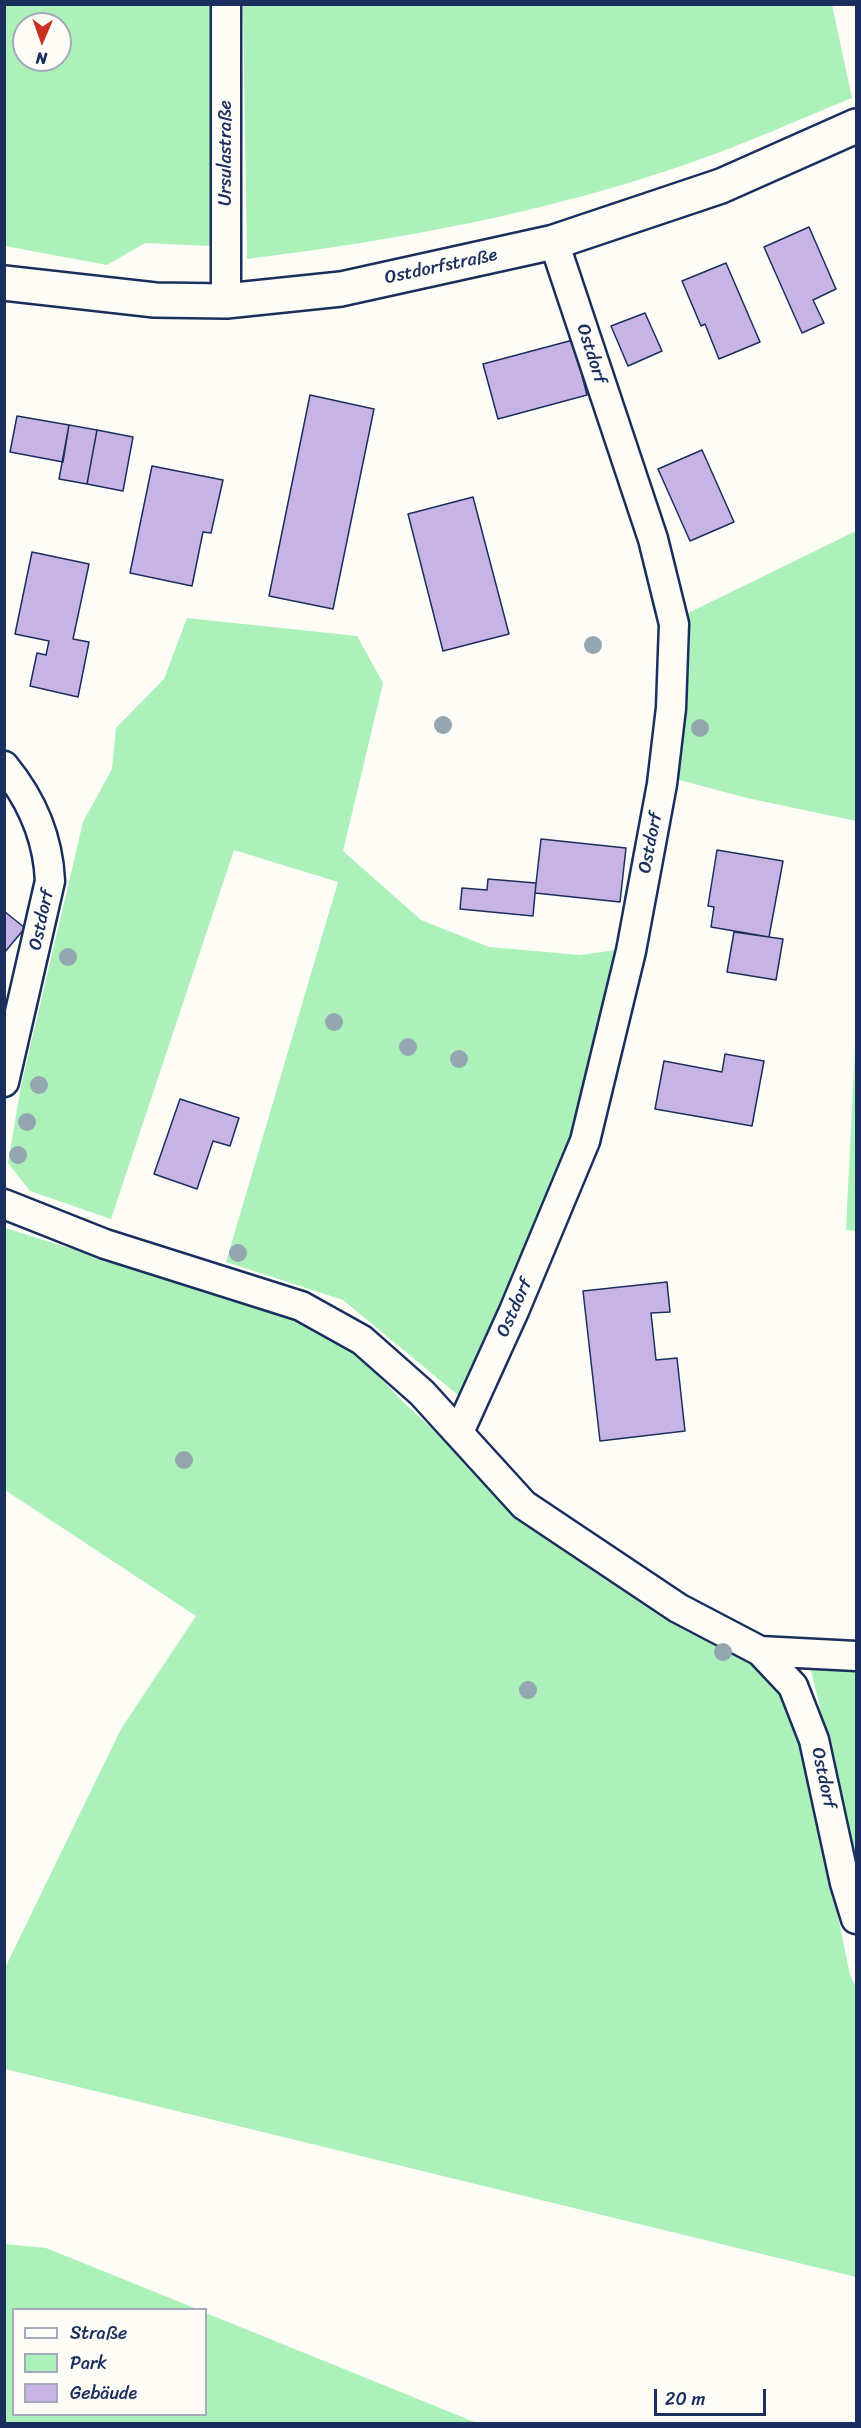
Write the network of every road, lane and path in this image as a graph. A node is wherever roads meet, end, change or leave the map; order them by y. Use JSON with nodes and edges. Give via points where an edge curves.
{"nodes":[{"id":1,"x":226,"y":4,"type":"edge"},
{"id":2,"x":856,"y":126,"type":"edge"},
{"id":3,"x":554,"y":242,"type":"junction"},
{"id":4,"x":4,"y":283,"type":"edge"},
{"id":5,"x":226,"y":301,"type":"junction"},
{"id":6,"x":4,"y":766,"type":"edge"},
{"id":7,"x":4,"y":1082,"type":"edge"},
{"id":8,"x":4,"y":1204,"type":"edge"},
{"id":9,"x":459,"y":1432,"type":"junction"},
{"id":10,"x":760,"y":1651,"type":"junction"},
{"id":11,"x":856,"y":1656,"type":"edge"},
{"id":12,"x":856,"y":1919,"type":"edge"}],
"edges":[{"from":1,"to":5,"type":"street","name":"Ursulastraße"},
{"from":2,"to":3,"type":"street","name":"Ostdorfstraße","via":[[721,186]]},
{"from":3,"to":5,"type":"street","name":"Ostdorfstraße","via":[[341,289]]},
{"from":3,"to":9,"type":"street","name":"Ostdorf","via":[[653,539],[674,624],[670,708],[662,784],[631,951],[585,1141]]},
{"from":4,"to":5,"type":"street","name":"Ostdorfstraße","via":[[155,300]]},
{"from":6,"to":7,"type":"street","name":"Ostdorf","via":[[24,792],[44,835],[50,881]]},
{"from":8,"to":9,"type":"street","name":"Ostdorf","via":[[105,1244],[301,1306],[362,1340]]},
{"from":9,"to":10,"type":"street","name":"Ostdorf","via":[[524,1504],[678,1608]]},
{"from":10,"to":11,"type":"street","name":"Ostdorf"},
{"from":10,"to":12,"type":"street","name":"Ostdorf","via":[[793,1686],[814,1740]]}]}
